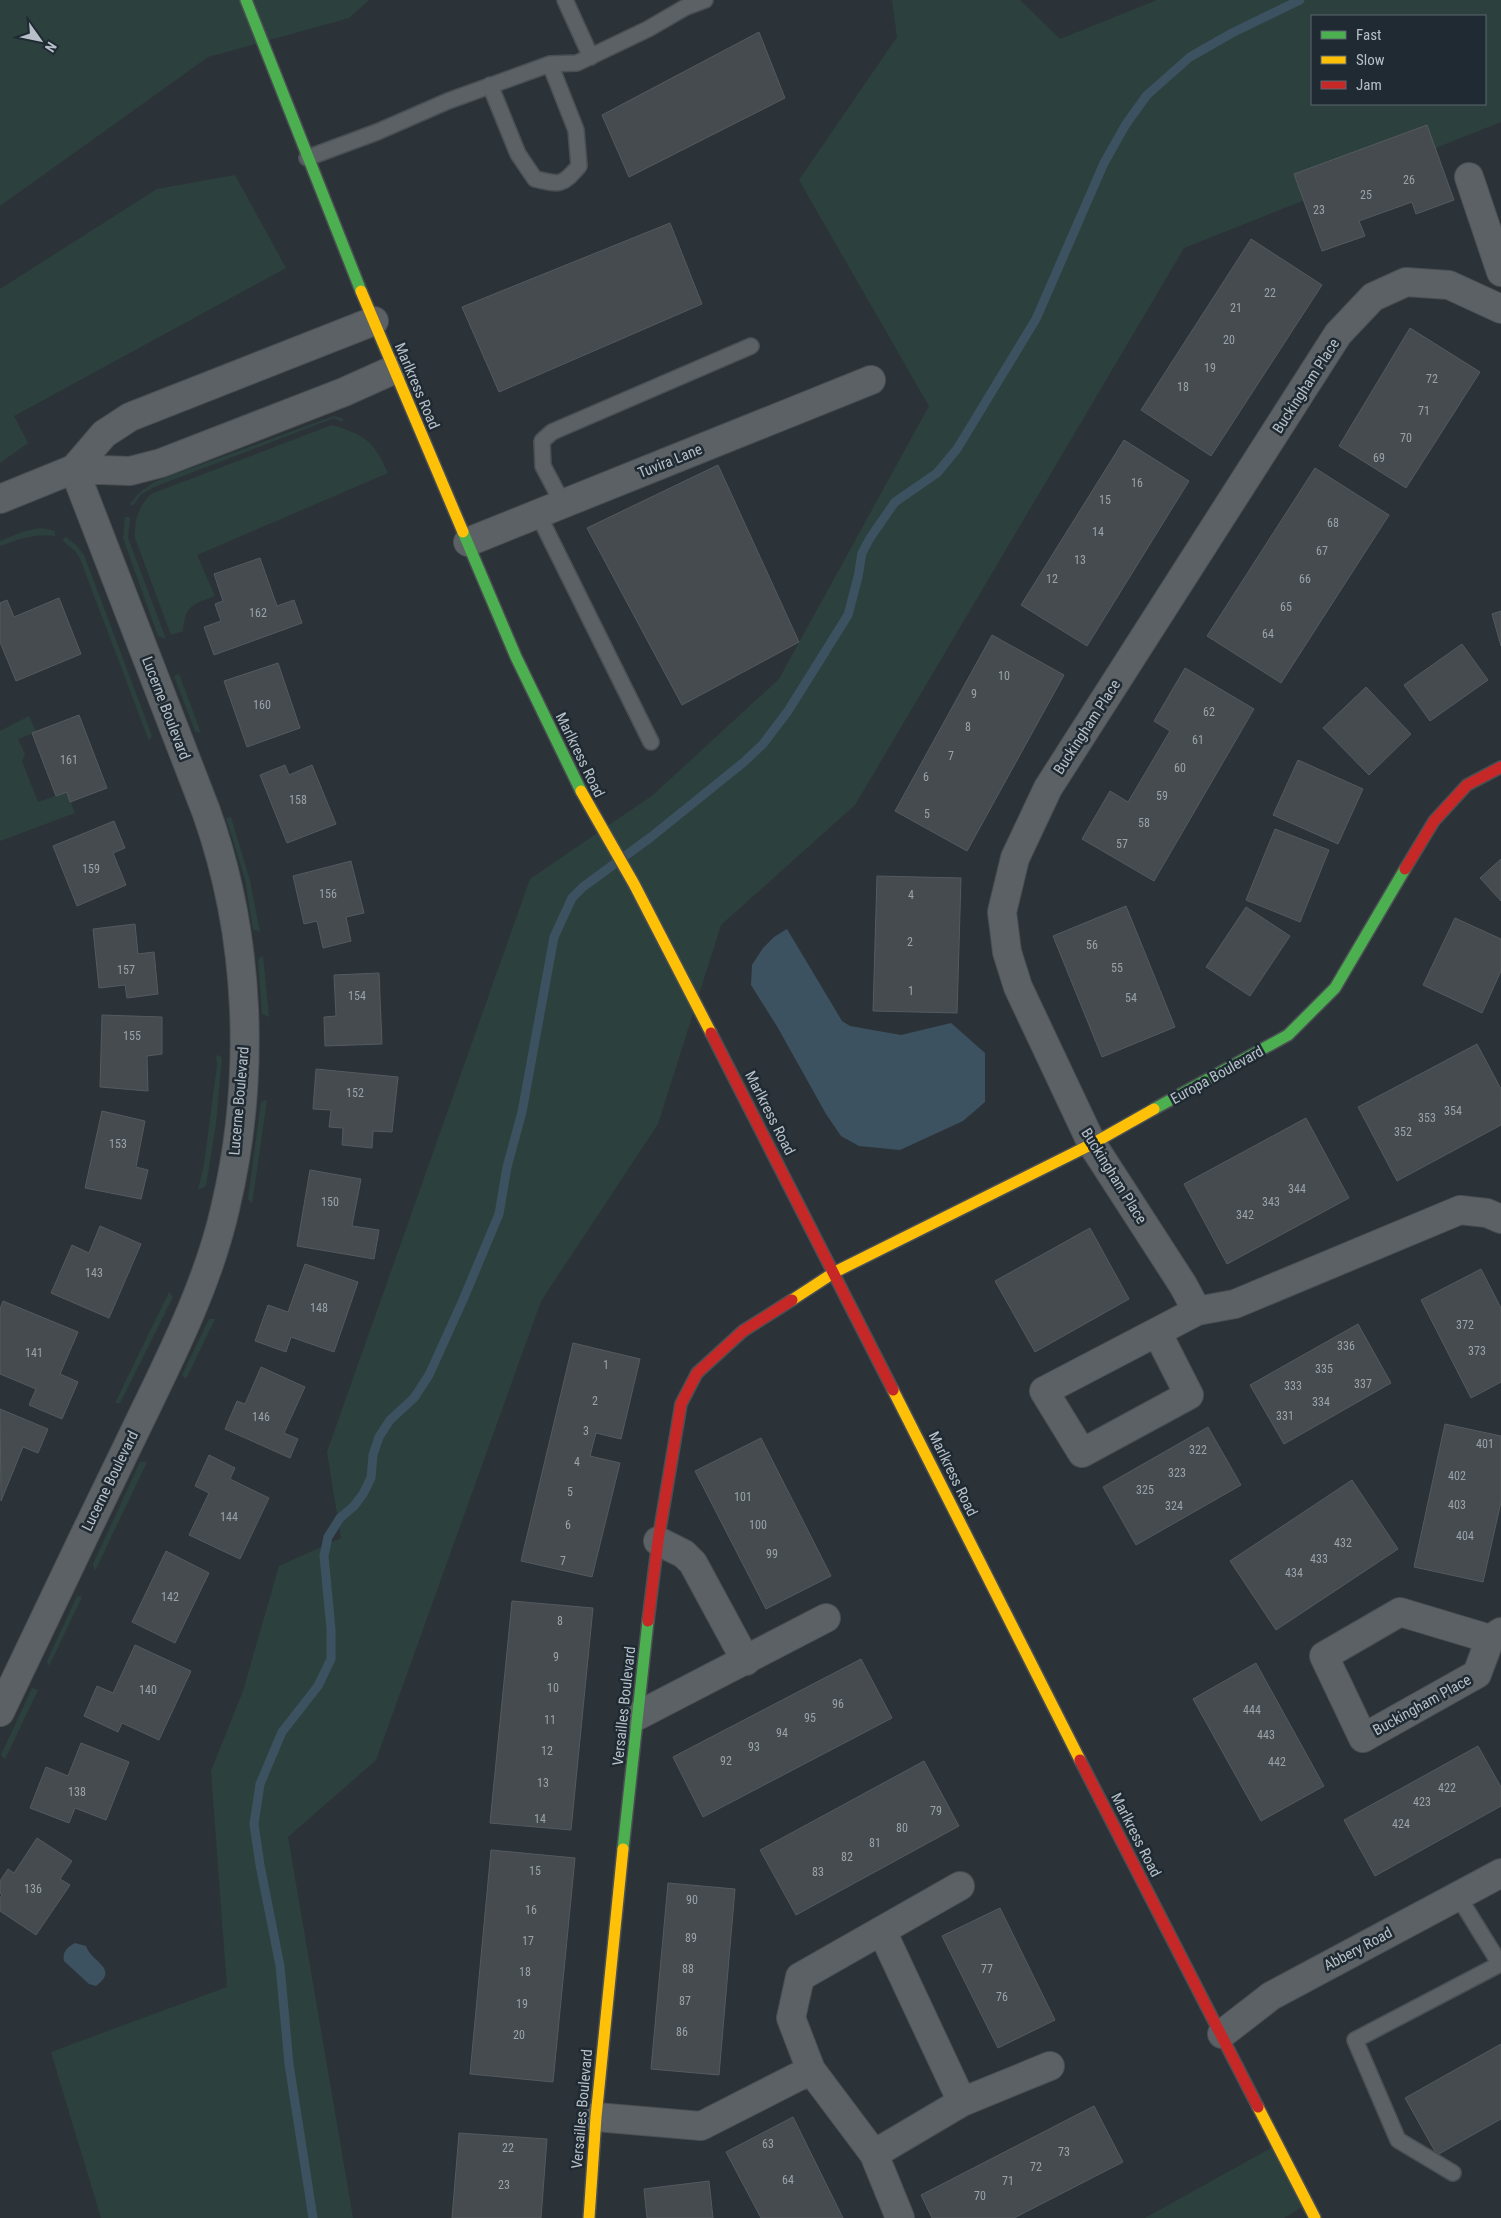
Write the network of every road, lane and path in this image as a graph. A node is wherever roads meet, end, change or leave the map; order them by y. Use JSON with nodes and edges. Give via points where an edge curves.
{"nodes":[{"id":1,"x":246,"y":0,"type":"edge"},
{"id":2,"x":565,"y":0,"type":"edge"},
{"id":3,"x":705,"y":0,"type":"edge"},
{"id":4,"x":591,"y":57,"type":"junction"},
{"id":5,"x":550,"y":64,"type":"junction"},
{"id":6,"x":490,"y":85,"type":"junction"},
{"id":7,"x":307,"y":158,"type":"junction"},
{"id":8,"x":1469,"y":177,"type":"dead end"},
{"id":9,"x":1501,"y":272,"type":"edge"},
{"id":10,"x":1501,"y":309,"type":"edge"},
{"id":11,"x":374,"y":321,"type":"junction"},
{"id":12,"x":752,"y":346,"type":"dead end"},
{"id":13,"x":393,"y":370,"type":"junction"},
{"id":14,"x":871,"y":380,"type":"dead end"},
{"id":15,"x":74,"y":469,"type":"junction"},
{"id":16,"x":0,"y":499,"type":"edge"},
{"id":17,"x":563,"y":504,"type":"junction"},
{"id":18,"x":538,"y":514,"type":"junction"},
{"id":19,"x":468,"y":542,"type":"junction"},
{"id":20,"x":651,"y":742,"type":"dead end"},
{"id":21,"x":1501,"y":767,"type":"edge"},
{"id":22,"x":1092,"y":1144,"type":"junction"},
{"id":23,"x":1501,"y":1219,"type":"edge"},
{"id":24,"x":835,"y":1272,"type":"junction"},
{"id":25,"x":1197,"y":1311,"type":"junction"},
{"id":26,"x":1157,"y":1332,"type":"junction"},
{"id":27,"x":658,"y":1541,"type":"junction"},
{"id":28,"x":826,"y":1618,"type":"dead end"},
{"id":29,"x":1496,"y":1636,"type":"edge"},
{"id":30,"x":746,"y":1661,"type":"junction"},
{"id":31,"x":0,"y":1712,"type":"edge"},
{"id":32,"x":637,"y":1716,"type":"junction"},
{"id":33,"x":1501,"y":1873,"type":"edge"},
{"id":34,"x":960,"y":1886,"type":"dead end"},
{"id":35,"x":1458,"y":1896,"type":"junction"},
{"id":36,"x":882,"y":1930,"type":"junction"},
{"id":37,"x":1501,"y":1964,"type":"edge"},
{"id":38,"x":1222,"y":2034,"type":"junction"},
{"id":39,"x":1050,"y":2066,"type":"dead end"},
{"id":40,"x":810,"y":2070,"type":"junction"},
{"id":41,"x":962,"y":2102,"type":"junction"},
{"id":42,"x":596,"y":2117,"type":"junction"},
{"id":43,"x":874,"y":2154,"type":"junction"},
{"id":44,"x":1453,"y":2172,"type":"dead end"},
{"id":45,"x":589,"y":2218,"type":"edge"},
{"id":46,"x":900,"y":2218,"type":"edge"},
{"id":47,"x":1315,"y":2218,"type":"edge"}],
"edges":[{"from":1,"to":7,"type":"street","name":"Marlkress Road"},
{"from":2,"to":4,"type":"lane"},
{"from":3,"to":4,"type":"lane"},
{"from":4,"to":5,"type":"lane","via":[[578,63]]},
{"from":5,"to":6,"type":"lane"},
{"from":5,"to":6,"type":"lane","via":[[576,130],[579,166],[567,181],[558,184],[535,179],[518,154]]},
{"from":6,"to":7,"type":"lane"},
{"from":7,"to":11,"type":"street","name":"Marlkress Road"},
{"from":8,"to":9,"type":"street"},
{"from":10,"to":22,"type":"street","name":"Buckingham Place","via":[[1450,285],[1406,282],[1373,297],[1338,334],[1048,788],[1015,858],[1002,912],[1007,952],[1018,987]]},
{"from":11,"to":13,"type":"street","name":"Marlkress Road"},
{"from":11,"to":15,"type":"street","via":[[130,417],[104,434]]},
{"from":12,"to":17,"type":"lane","via":[[552,432],[542,441],[543,466]]},
{"from":13,"to":15,"type":"street","via":[[152,466],[130,472]]},
{"from":13,"to":19,"type":"street","name":"Marlkress Road"},
{"from":14,"to":17,"type":"street","name":"Tuvira Lane"},
{"from":15,"to":16,"type":"street"},
{"from":15,"to":31,"type":"street","name":"Lucerne Boulevard","via":[[222,858],[242,979],[244,1067],[226,1208],[200,1288]]},
{"from":17,"to":18,"type":"street","name":"Tuvira Lane"},
{"from":18,"to":19,"type":"street","name":"Tuvira Lane"},
{"from":18,"to":20,"type":"lane"},
{"from":19,"to":24,"type":"street","name":"Marlkress Road","via":[[516,657],[590,809],[634,884]]},
{"from":21,"to":22,"type":"street","name":"Europa Boulevard","via":[[1467,785],[1434,821],[1335,988],[1288,1035]]},
{"from":22,"to":24,"type":"street","name":"Europa Boulevard"},
{"from":22,"to":25,"type":"street","name":"Buckingham Place"},
{"from":23,"to":25,"type":"street","via":[[1488,1213],[1460,1210],[1234,1304]]},
{"from":24,"to":27,"type":"street","name":"Versailles Boulevard","via":[[743,1331],[697,1373],[681,1404]]},
{"from":24,"to":38,"type":"street","name":"Marlkress Road","via":[[981,1565]]},
{"from":25,"to":26,"type":"street"},
{"from":26,"to":26,"type":"street","via":[[1044,1391],[1082,1453],[1189,1395]]},
{"from":27,"to":30,"type":"street","via":[[684,1554],[693,1563]]},
{"from":27,"to":32,"type":"street","name":"Versailles Boulevard"},
{"from":28,"to":30,"type":"street"},
{"from":29,"to":29,"type":"street","name":"Buckingham Place","via":[[1400,1612],[1324,1656],[1363,1738],[1477,1674]]},
{"from":30,"to":32,"type":"street"},
{"from":32,"to":42,"type":"street","name":"Versailles Boulevard"},
{"from":33,"to":35,"type":"street","name":"Abbery Road"},
{"from":34,"to":36,"type":"street"},
{"from":35,"to":37,"type":"lane"},
{"from":35,"to":38,"type":"street","name":"Abbery Road","via":[[1271,1996]]},
{"from":36,"to":40,"type":"street","via":[[800,1977],[791,2018]]},
{"from":36,"to":41,"type":"street"},
{"from":37,"to":44,"type":"lane","via":[[1355,2040],[1398,2140]]},
{"from":38,"to":47,"type":"street","name":"Marlkress Road"},
{"from":39,"to":41,"type":"street"},
{"from":40,"to":42,"type":"street","via":[[701,2126]]},
{"from":40,"to":43,"type":"street"},
{"from":41,"to":43,"type":"street"},
{"from":42,"to":45,"type":"street","name":"Versailles Boulevard"},
{"from":43,"to":46,"type":"street"}]}
